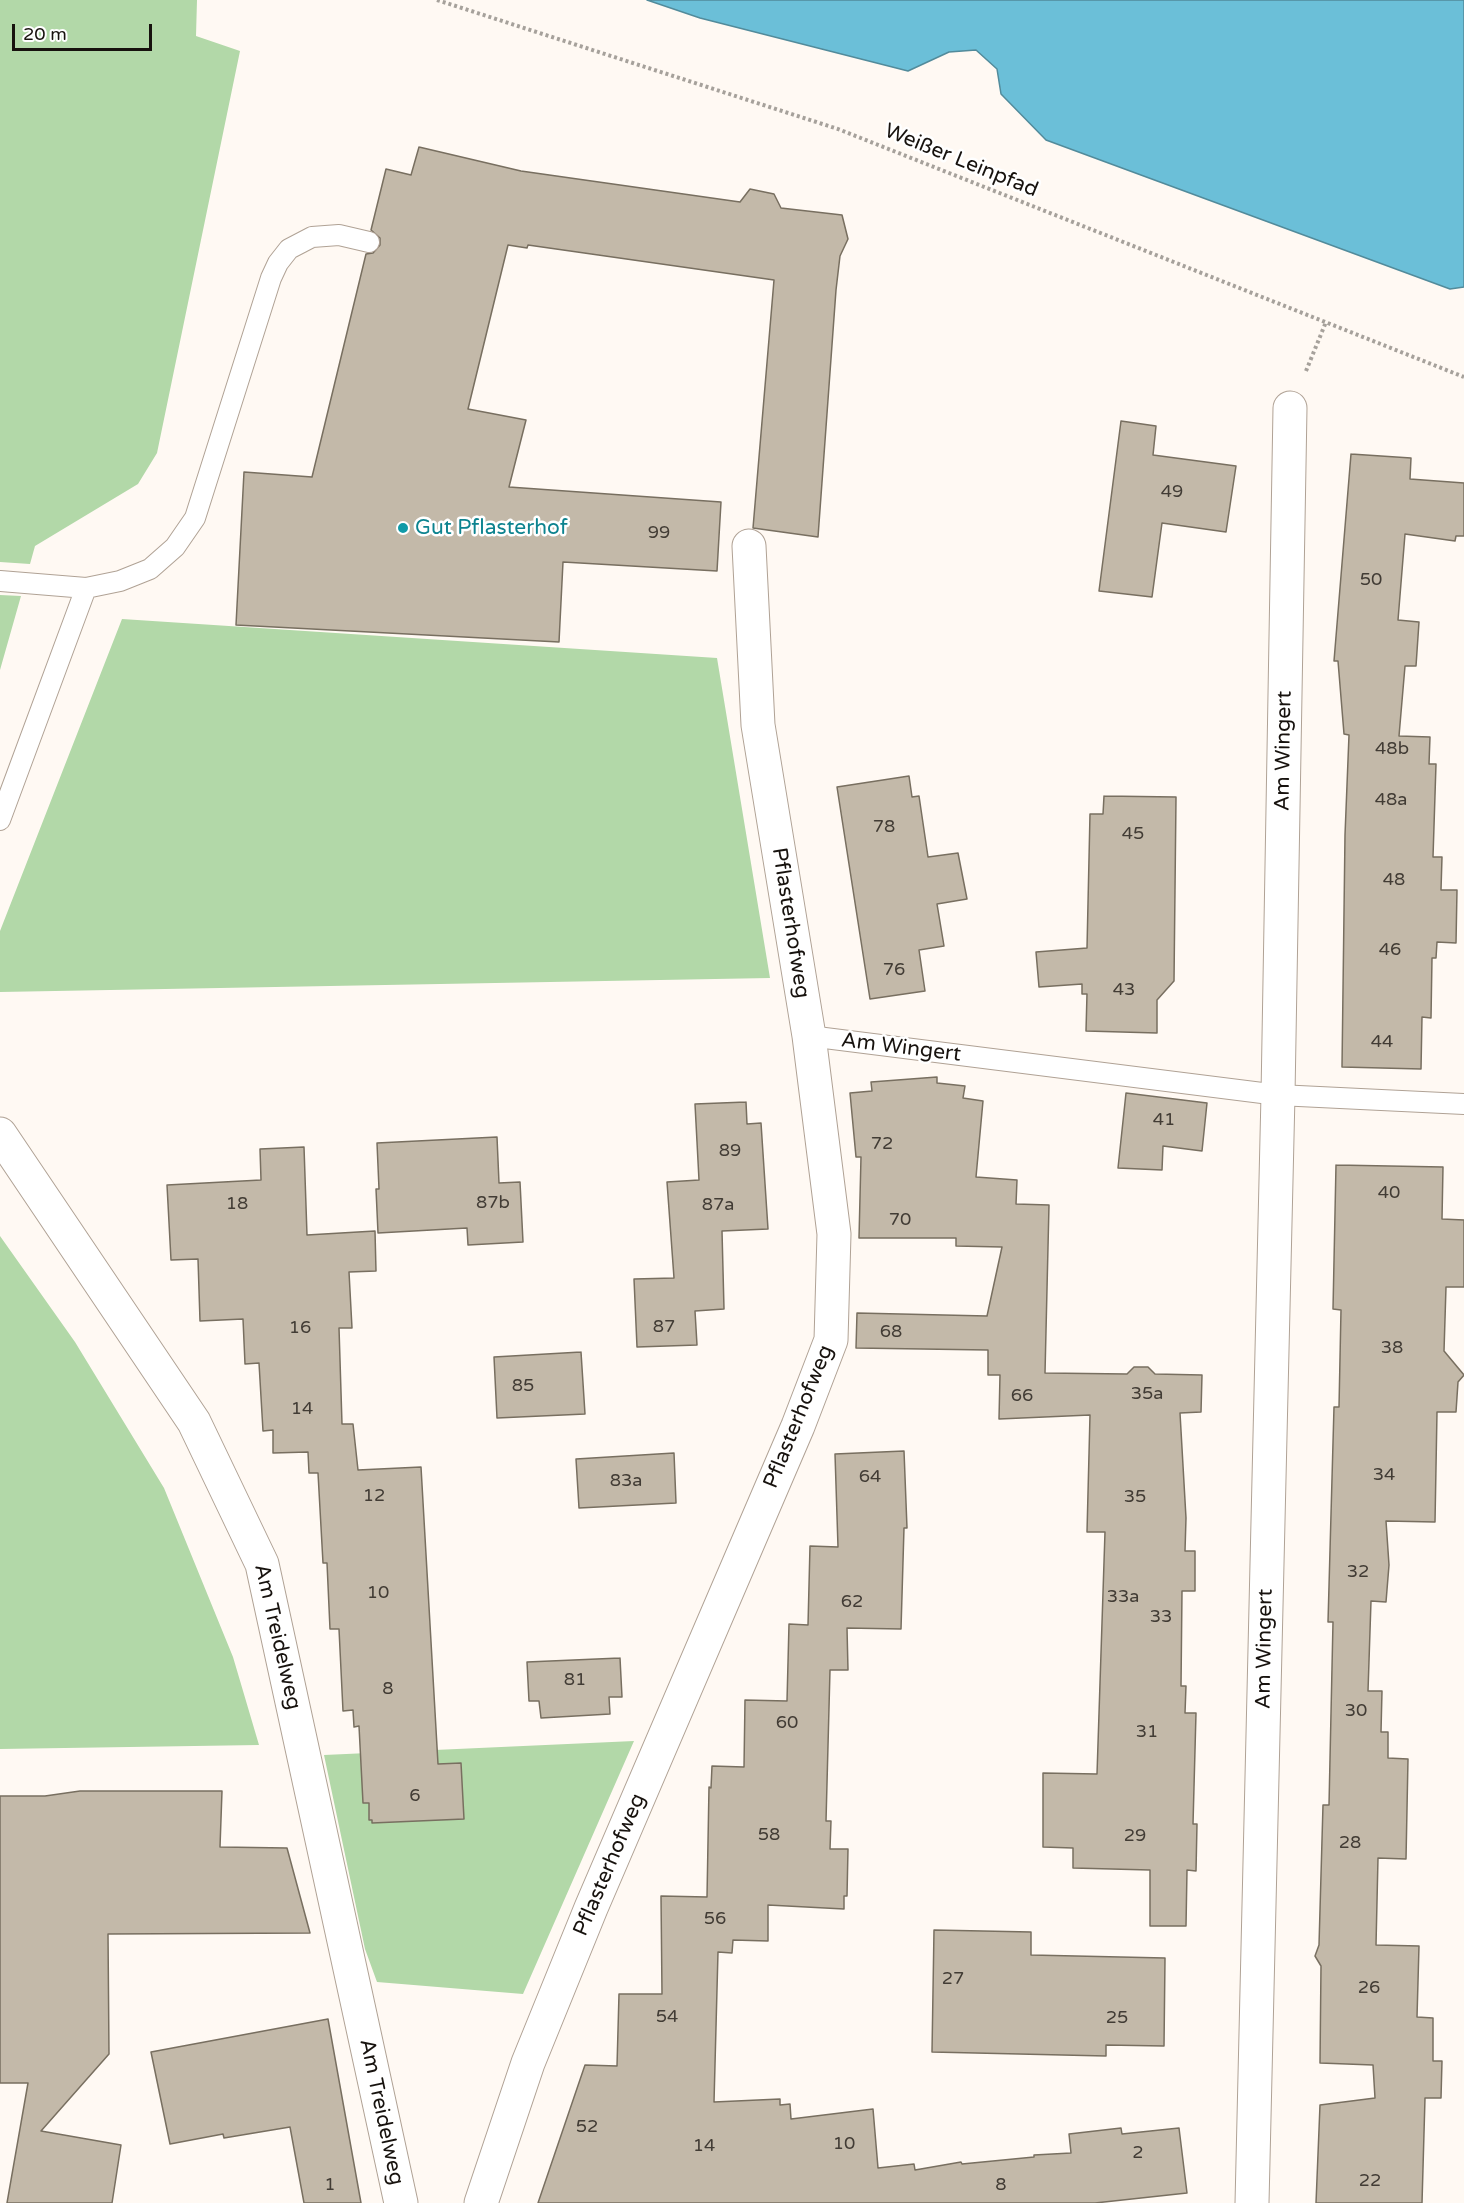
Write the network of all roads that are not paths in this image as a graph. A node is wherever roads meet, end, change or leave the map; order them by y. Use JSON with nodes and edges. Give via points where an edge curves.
{"nodes":[{"id":1,"x":369,"y":242,"type":"dead end"},
{"id":2,"x":1290,"y":408,"type":"road end"},
{"id":3,"x":749,"y":546,"type":"dead end"},
{"id":4,"x":0,"y":581,"type":"edge"},
{"id":5,"x":86,"y":588,"type":"junction"},
{"id":6,"x":0,"y":820,"type":"edge"},
{"id":7,"x":809,"y":1036,"type":"junction"},
{"id":8,"x":1278,"y":1095,"type":"junction"},
{"id":9,"x":1464,"y":1104,"type":"edge"},
{"id":10,"x":0,"y":1134,"type":"edge"},
{"id":11,"x":401,"y":2203,"type":"edge"},
{"id":12,"x":481,"y":2203,"type":"edge"},
{"id":13,"x":1252,"y":2203,"type":"edge"}],
"edges":[{"from":1,"to":5,"type":"lane","via":[[339,235],[312,237],[289,249],[270,278],[195,518],[175,547],[150,569]]},
{"from":2,"to":8,"type":"street","name":"Am Wingert"},
{"from":3,"to":7,"type":"street","name":"Pflasterhofweg","via":[[758,725]]},
{"from":4,"to":5,"type":"lane"},
{"from":5,"to":6,"type":"lane"},
{"from":7,"to":8,"type":"lane","name":"Am Wingert"},
{"from":7,"to":12,"type":"street","name":"Pflasterhofweg","via":[[834,1234],[831,1340],[528,2063]]},
{"from":8,"to":9,"type":"lane","name":"Am Wingert"},
{"from":8,"to":13,"type":"street","name":"Am Wingert"},
{"from":10,"to":11,"type":"street","name":"Am Treidelweg","via":[[194,1422],[262,1564]]}]}
